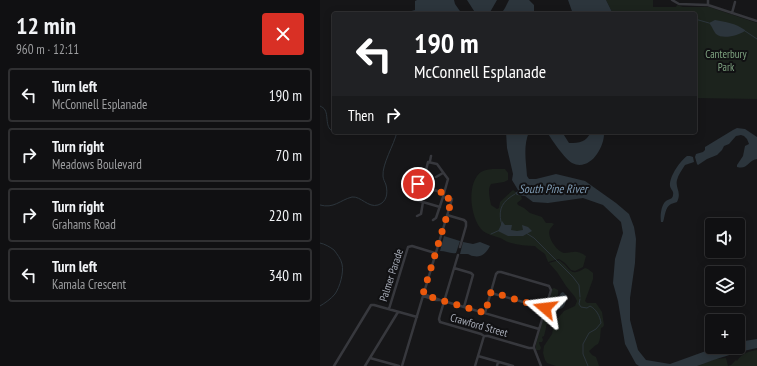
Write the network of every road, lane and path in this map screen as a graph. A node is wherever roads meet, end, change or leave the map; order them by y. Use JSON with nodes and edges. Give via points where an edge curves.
{"nodes":[{"id":1,"x":672,"y":0,"type":"edge"},
{"id":2,"x":684,"y":0,"type":"edge"},
{"id":3,"x":708,"y":0,"type":"edge"},
{"id":4,"x":735,"y":2,"type":"dead end"},
{"id":5,"x":684,"y":4,"type":"junction"},
{"id":6,"x":708,"y":5,"type":"junction"},
{"id":7,"x":732,"y":13,"type":"junction"},
{"id":8,"x":757,"y":21,"type":"edge"},
{"id":9,"x":431,"y":156,"type":"dead end"},
{"id":10,"x":430,"y":162,"type":"junction"},
{"id":11,"x":444,"y":173,"type":"junction"},
{"id":12,"x":425,"y":174,"type":"dead end"},
{"id":13,"x":436,"y":177,"type":"dead end"},
{"id":14,"x":416,"y":188,"type":"dead end"},
{"id":15,"x":443,"y":195,"type":"junction"},
{"id":16,"x":416,"y":200,"type":"dead end"},
{"id":17,"x":423,"y":202,"type":"junction"},
{"id":18,"x":440,"y":207,"type":"junction"},
{"id":19,"x":447,"y":215,"type":"junction"},
{"id":20,"x":417,"y":216,"type":"dead end"},
{"id":21,"x":433,"y":220,"type":"dead end"},
{"id":22,"x":460,"y":247,"type":"dead end"},
{"id":23,"x":436,"y":253,"type":"junction"},
{"id":24,"x":458,"y":255,"type":"dead end"},
{"id":25,"x":454,"y":268,"type":"junction"},
{"id":26,"x":491,"y":292,"type":"junction"},
{"id":27,"x":423,"y":295,"type":"junction"},
{"id":28,"x":444,"y":301,"type":"junction"},
{"id":29,"x":464,"y":307,"type":"junction"},
{"id":30,"x":545,"y":308,"type":"junction"},
{"id":31,"x":389,"y":309,"type":"junction"},
{"id":32,"x":398,"y":312,"type":"junction"},
{"id":33,"x":485,"y":313,"type":"junction"},
{"id":34,"x":416,"y":317,"type":"junction"},
{"id":35,"x":539,"y":329,"type":"junction"},
{"id":36,"x":484,"y":336,"type":"junction"},
{"id":37,"x":534,"y":348,"type":"junction"},
{"id":38,"x":478,"y":356,"type":"junction"},
{"id":39,"x":370,"y":358,"type":"junction"},
{"id":40,"x":498,"y":362,"type":"junction"},
{"id":41,"x":334,"y":366,"type":"edge"},
{"id":42,"x":366,"y":366,"type":"edge"},
{"id":43,"x":399,"y":366,"type":"edge"},
{"id":44,"x":402,"y":366,"type":"edge"},
{"id":45,"x":475,"y":366,"type":"edge"},
{"id":46,"x":497,"y":366,"type":"edge"},
{"id":47,"x":513,"y":366,"type":"edge"},
{"id":48,"x":541,"y":366,"type":"edge"}],
"edges":[{"from":1,"to":5,"type":"street"},
{"from":2,"to":5,"type":"street"},
{"from":3,"to":6,"type":"street"},
{"from":4,"to":7,"type":"street"},
{"from":5,"to":6,"type":"street"},
{"from":6,"to":7,"type":"street"},
{"from":7,"to":8,"type":"street"},
{"from":9,"to":10,"type":"street"},
{"from":10,"to":11,"type":"street","via":[[437,164]]},
{"from":10,"to":12,"type":"street"},
{"from":11,"to":13,"type":"street"},
{"from":11,"to":15,"type":"street","via":[[448,179]]},
{"from":14,"to":15,"type":"street","via":[[419,182],[424,187]]},
{"from":15,"to":18,"type":"street"},
{"from":15,"to":19,"type":"street","via":[[452,199]]},
{"from":16,"to":17,"type":"street"},
{"from":17,"to":18,"type":"street"},
{"from":17,"to":20,"type":"street","via":[[421,214]]},
{"from":18,"to":21,"type":"street"},
{"from":19,"to":22,"type":"street","via":[[466,222]]},
{"from":19,"to":23,"type":"street"},
{"from":23,"to":27,"type":"street"},
{"from":23,"to":31,"type":"street","name":"Palmer Parade","via":[[410,246],[407,248]]},
{"from":24,"to":25,"type":"street"},
{"from":25,"to":28,"type":"street"},
{"from":25,"to":29,"type":"street","via":[[472,273],[473,276]]},
{"from":26,"to":30,"type":"street"},
{"from":26,"to":30,"type":"street","via":[[496,274],[499,272],[549,286],[551,290]]},
{"from":26,"to":33,"type":"street"},
{"from":27,"to":28,"type":"street"},
{"from":27,"to":34,"type":"street"},
{"from":28,"to":29,"type":"street"},
{"from":28,"to":36,"type":"street","name":"Crawford Street","via":[[440,322]]},
{"from":29,"to":33,"type":"street"},
{"from":30,"to":35,"type":"street"},
{"from":31,"to":32,"type":"street"},
{"from":31,"to":41,"type":"street","via":[[370,306]]},
{"from":32,"to":34,"type":"street"},
{"from":32,"to":39,"type":"street"},
{"from":33,"to":35,"type":"street"},
{"from":34,"to":44,"type":"street"},
{"from":35,"to":37,"type":"street"},
{"from":36,"to":37,"type":"street","name":"Crawford Street"},
{"from":36,"to":38,"type":"street"},
{"from":37,"to":48,"type":"street"},
{"from":38,"to":40,"type":"street"},
{"from":38,"to":45,"type":"street"},
{"from":39,"to":42,"type":"street"},
{"from":39,"to":43,"type":"street"},
{"from":40,"to":46,"type":"street"},
{"from":40,"to":47,"type":"street"}]}
